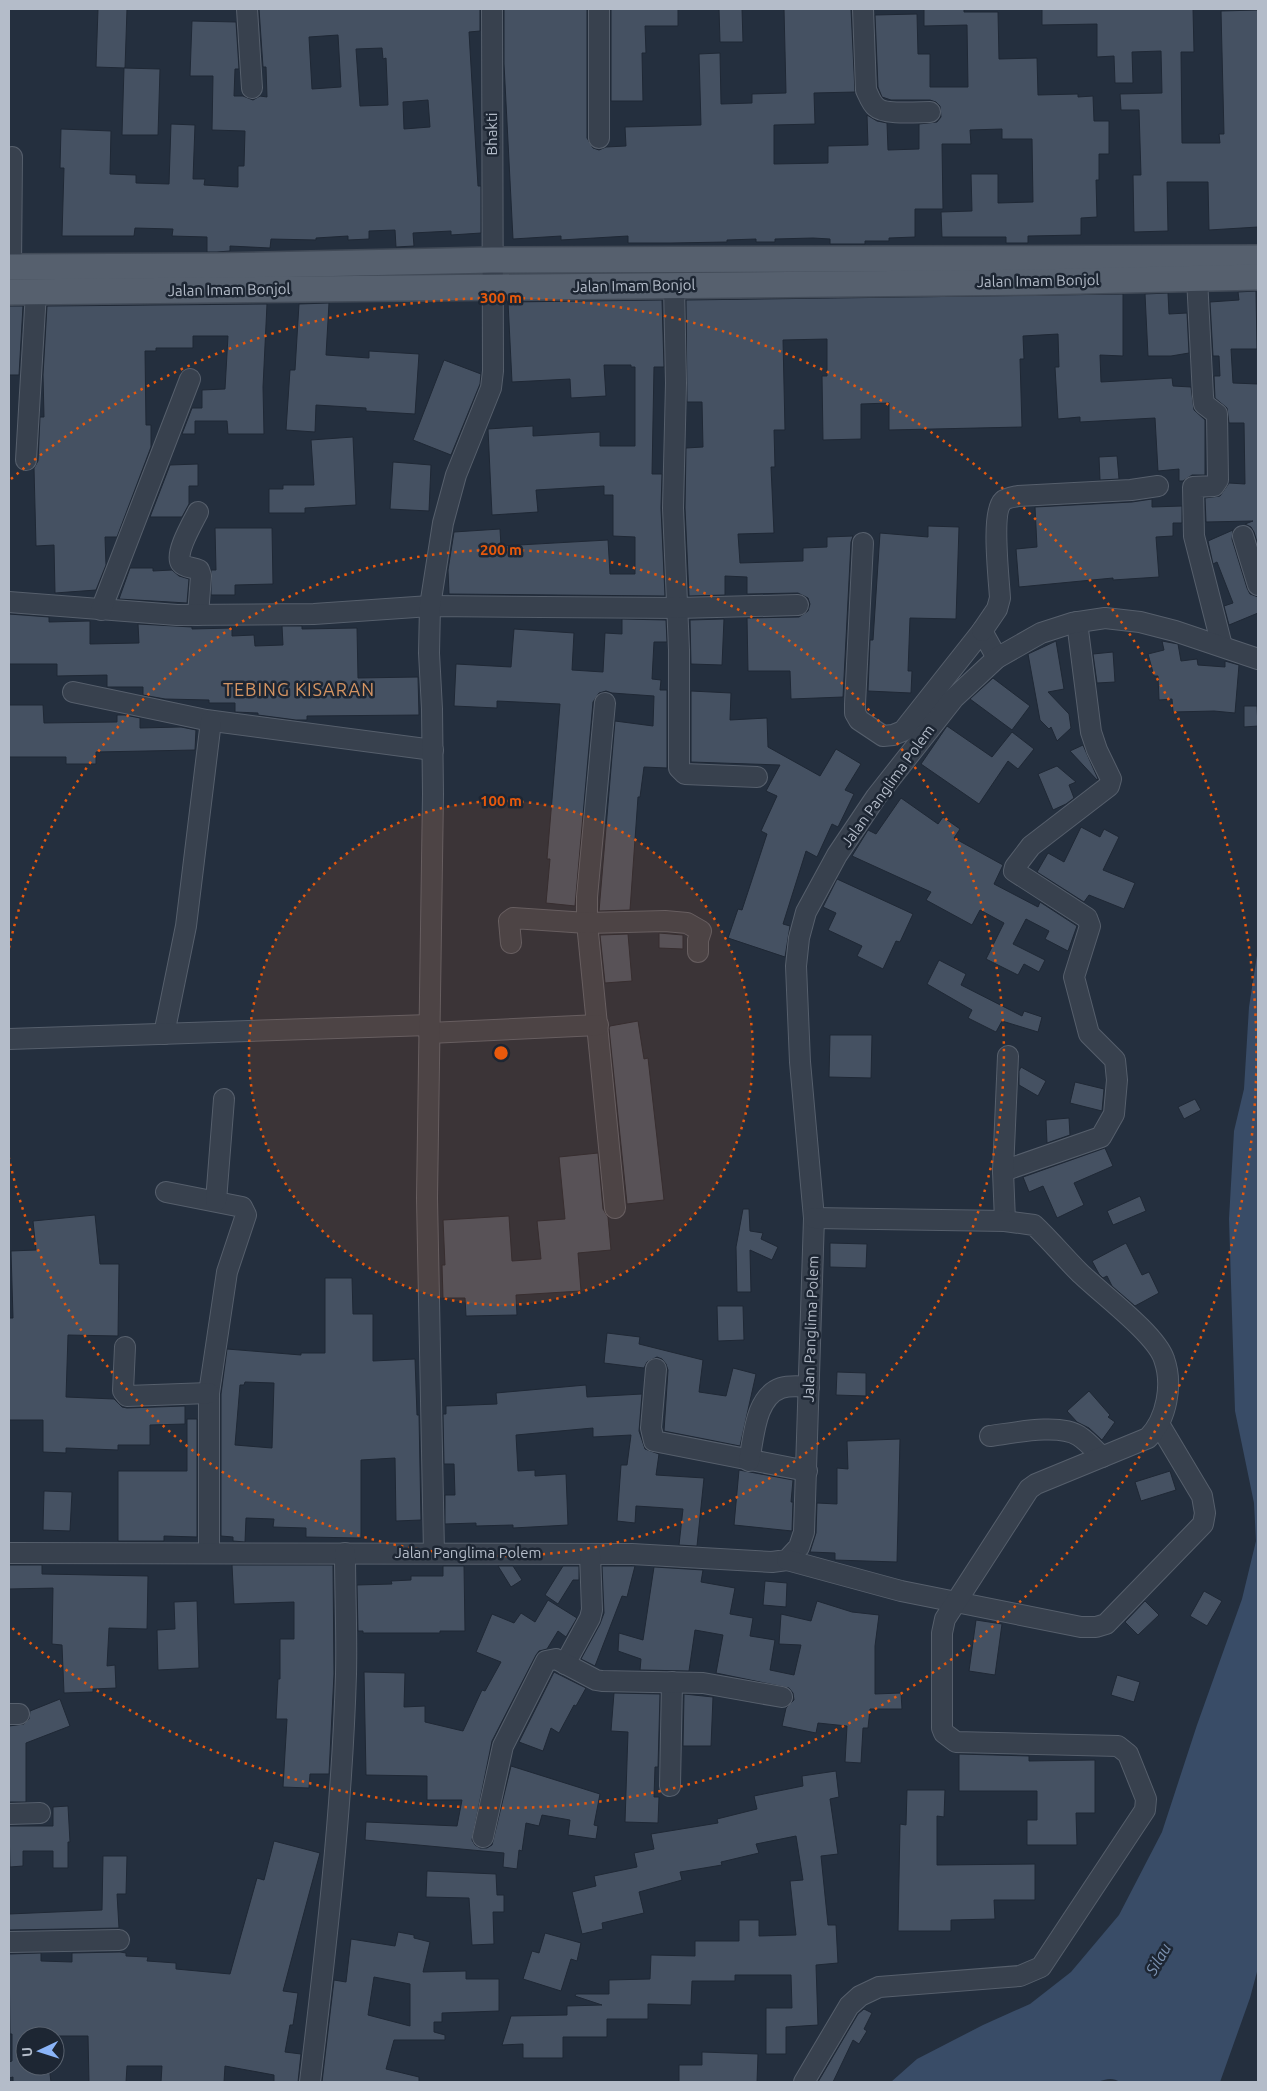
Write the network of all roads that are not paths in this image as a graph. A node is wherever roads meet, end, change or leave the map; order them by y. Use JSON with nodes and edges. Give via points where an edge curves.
{"nodes":[{"id":1,"x":247,"y":9,"type":"edge"},
{"id":2,"x":492,"y":9,"type":"edge"},
{"id":3,"x":599,"y":9,"type":"edge"},
{"id":4,"x":862,"y":9,"type":"edge"},
{"id":5,"x":252,"y":88,"type":"dead end"},
{"id":6,"x":930,"y":112,"type":"dead end"},
{"id":7,"x":599,"y":138,"type":"dead end"},
{"id":8,"x":12,"y":157,"type":"dead end"},
{"id":9,"x":1258,"y":258,"type":"edge"},
{"id":10,"x":492,"y":260,"type":"junction"},
{"id":11,"x":261,"y":265,"type":"junction"},
{"id":12,"x":1035,"y":270,"type":"junction"},
{"id":13,"x":9,"y":276,"type":"edge"},
{"id":14,"x":1258,"y":277,"type":"edge"},
{"id":15,"x":192,"y":278,"type":"junction"},
{"id":16,"x":1197,"y":278,"type":"junction"},
{"id":17,"x":674,"y":286,"type":"junction"},
{"id":18,"x":492,"y":288,"type":"junction"},
{"id":19,"x":262,"y":290,"type":"junction"},
{"id":20,"x":36,"y":292,"type":"junction"},
{"id":21,"x":190,"y":379,"type":"dead end"},
{"id":22,"x":26,"y":460,"type":"dead end"},
{"id":23,"x":1158,"y":486,"type":"dead end"},
{"id":24,"x":198,"y":512,"type":"dead end"},
{"id":25,"x":1243,"y":536,"type":"dead end"},
{"id":26,"x":863,"y":543,"type":"dead end"},
{"id":27,"x":1258,"y":585,"type":"edge"},
{"id":28,"x":9,"y":602,"type":"edge"},
{"id":29,"x":430,"y":606,"type":"junction"},
{"id":30,"x":798,"y":606,"type":"dead end"},
{"id":31,"x":678,"y":608,"type":"junction"},
{"id":32,"x":101,"y":610,"type":"junction"},
{"id":33,"x":198,"y":615,"type":"junction"},
{"id":34,"x":1077,"y":622,"type":"junction"},
{"id":35,"x":982,"y":631,"type":"junction"},
{"id":36,"x":1222,"y":646,"type":"junction"},
{"id":37,"x":997,"y":658,"type":"junction"},
{"id":38,"x":1258,"y":659,"type":"edge"},
{"id":39,"x":73,"y":692,"type":"dead end"},
{"id":40,"x":605,"y":703,"type":"dead end"},
{"id":41,"x":211,"y":721,"type":"junction"},
{"id":42,"x":433,"y":750,"type":"junction"},
{"id":43,"x":756,"y":777,"type":"dead end"},
{"id":44,"x":586,"y":923,"type":"junction"},
{"id":45,"x":511,"y":943,"type":"dead end"},
{"id":46,"x":698,"y":952,"type":"dead end"},
{"id":47,"x":598,"y":1025,"type":"junction"},
{"id":48,"x":429,"y":1029,"type":"junction"},
{"id":49,"x":164,"y":1034,"type":"junction"},
{"id":50,"x":9,"y":1039,"type":"edge"},
{"id":51,"x":1008,"y":1056,"type":"dead end"},
{"id":52,"x":224,"y":1099,"type":"dead end"},
{"id":53,"x":1003,"y":1171,"type":"junction"},
{"id":54,"x":166,"y":1192,"type":"dead end"},
{"id":55,"x":216,"y":1201,"type":"junction"},
{"id":56,"x":614,"y":1208,"type":"dead end"},
{"id":57,"x":814,"y":1218,"type":"junction"},
{"id":58,"x":1005,"y":1221,"type":"junction"},
{"id":59,"x":125,"y":1347,"type":"dead end"},
{"id":60,"x":656,"y":1369,"type":"dead end"},
{"id":61,"x":809,"y":1387,"type":"junction"},
{"id":62,"x":209,"y":1393,"type":"junction"},
{"id":63,"x":1159,"y":1424,"type":"junction"},
{"id":64,"x":990,"y":1436,"type":"dead end"},
{"id":65,"x":1102,"y":1457,"type":"junction"},
{"id":66,"x":749,"y":1460,"type":"junction"},
{"id":67,"x":806,"y":1471,"type":"junction"},
{"id":68,"x":210,"y":1552,"type":"junction"},
{"id":69,"x":9,"y":1553,"type":"edge"},
{"id":70,"x":345,"y":1553,"type":"junction"},
{"id":71,"x":434,"y":1553,"type":"junction"},
{"id":72,"x":590,"y":1554,"type":"junction"},
{"id":73,"x":787,"y":1560,"type":"junction"},
{"id":74,"x":956,"y":1602,"type":"junction"},
{"id":75,"x":565,"y":1664,"type":"junction"},
{"id":76,"x":672,"y":1682,"type":"junction"},
{"id":77,"x":782,"y":1697,"type":"dead end"},
{"id":78,"x":670,"y":1786,"type":"dead end"},
{"id":79,"x":40,"y":1813,"type":"dead end"},
{"id":80,"x":9,"y":1814,"type":"edge"},
{"id":81,"x":483,"y":1837,"type":"dead end"},
{"id":82,"x":119,"y":1940,"type":"dead end"},
{"id":83,"x":9,"y":1942,"type":"edge"},
{"id":84,"x":310,"y":2082,"type":"edge"},
{"id":85,"x":804,"y":2082,"type":"edge"}],
"edges":[{"from":1,"to":5,"type":"street"},
{"from":2,"to":10,"type":"street","name":"Bhakti"},
{"from":3,"to":7,"type":"street"},
{"from":4,"to":6,"type":"street","via":[[866,90],[870,100],[876,108],[887,111]]},
{"from":8,"to":13,"type":"street"},
{"from":9,"to":12,"type":"main road","name":"Jalan Imam Bonjol"},
{"from":10,"to":11,"type":"main road","name":"Jalan Imam Bonjol"},
{"from":10,"to":12,"type":"main road","name":"Jalan Imam Bonjol"},
{"from":10,"to":18,"type":"street","name":"Bhakti"},
{"from":11,"to":15,"type":"main road","name":"Jalan Imam Bonjol"},
{"from":11,"to":19,"type":"main road","via":[[256,278]]},
{"from":12,"to":16,"type":"main road","name":"Jalan Imam Bonjol"},
{"from":12,"to":17,"type":"main road","name":"Jalan Imam Bonjol"},
{"from":13,"to":15,"type":"main road","name":"Jalan Imam Bonjol"},
{"from":13,"to":20,"type":"main road","name":"Jalan Imam Bonjol"},
{"from":14,"to":16,"type":"main road","name":"Jalan Imam Bonjol"},
{"from":15,"to":19,"type":"main road","name":"Jalan Imam Bonjol"},
{"from":15,"to":20,"type":"main road","name":"Jalan Imam Bonjol"},
{"from":16,"to":36,"type":"street","via":[[1204,404],[1217,414],[1219,434],[1218,480],[1214,486],[1193,487],[1194,536]]},
{"from":17,"to":18,"type":"main road","name":"Jalan Imam Bonjol"},
{"from":17,"to":31,"type":"street","via":[[673,508]]},
{"from":18,"to":19,"type":"main road","name":"Jalan Imam Bonjol"},
{"from":18,"to":29,"type":"street","name":"Bhakti","via":[[491,388],[456,475],[443,523]]},
{"from":20,"to":22,"type":"street"},
{"from":21,"to":32,"type":"street"},
{"from":23,"to":35,"type":"street","via":[[1018,496],[1004,500],[998,509],[996,527],[1000,598],[997,609]]},
{"from":24,"to":33,"type":"street","via":[[179,558],[184,566],[199,570],[201,576]]},
{"from":25,"to":27,"type":"street"},
{"from":26,"to":35,"type":"street","via":[[855,704],[859,720],[883,736],[903,731]]},
{"from":28,"to":32,"type":"street"},
{"from":29,"to":31,"type":"street"},
{"from":29,"to":33,"type":"street","via":[[314,614]]},
{"from":29,"to":42,"type":"street","name":"Bhakti"},
{"from":30,"to":31,"type":"street"},
{"from":31,"to":43,"type":"street","via":[[680,771],[685,774]]},
{"from":32,"to":33,"type":"street"},
{"from":34,"to":36,"type":"street","name":"Jalan Panglima Polem","via":[[1105,618],[1140,622]]},
{"from":34,"to":37,"type":"street","name":"Jalan Panglima Polem","via":[[1041,633]]},
{"from":34,"to":53,"type":"street","via":[[1090,732],[1110,778],[1109,786],[1032,846],[1014,871],[1090,921],[1074,977],[1089,1034],[1115,1060],[1114,1114],[1101,1137]]},
{"from":35,"to":37,"type":"street"},
{"from":36,"to":38,"type":"street","name":"Jalan Panglima Polem"},
{"from":37,"to":57,"type":"street","name":"Jalan Panglima Polem","via":[[954,698],[876,797],[837,855],[806,912],[796,966],[800,1062]]},
{"from":39,"to":41,"type":"street"},
{"from":40,"to":44,"type":"street"},
{"from":41,"to":42,"type":"street"},
{"from":41,"to":49,"type":"street","via":[[186,926]]},
{"from":42,"to":48,"type":"street","name":"Bhakti"},
{"from":44,"to":45,"type":"street","via":[[513,918],[509,921]]},
{"from":44,"to":46,"type":"street","via":[[687,923],[701,931]]},
{"from":44,"to":47,"type":"street"},
{"from":47,"to":48,"type":"street"},
{"from":47,"to":56,"type":"street"},
{"from":48,"to":49,"type":"street"},
{"from":48,"to":71,"type":"street","name":"Bhakti","via":[[427,1198]]},
{"from":49,"to":50,"type":"street"},
{"from":51,"to":53,"type":"street"},
{"from":52,"to":55,"type":"street"},
{"from":53,"to":58,"type":"street"},
{"from":54,"to":55,"type":"street"},
{"from":55,"to":62,"type":"street","via":[[242,1207],[246,1215],[227,1272]]},
{"from":57,"to":58,"type":"street"},
{"from":57,"to":61,"type":"street","name":"Jalan Panglima Polem"},
{"from":58,"to":63,"type":"street","via":[[1034,1225],[1158,1347],[1168,1375],[1166,1401]]},
{"from":59,"to":62,"type":"street","via":[[123,1391],[127,1396]]},
{"from":60,"to":66,"type":"street","via":[[651,1428],[654,1441]]},
{"from":61,"to":66,"type":"street","via":[[782,1388],[763,1401]]},
{"from":61,"to":67,"type":"street","name":"Jalan Panglima Polem"},
{"from":62,"to":68,"type":"street"},
{"from":63,"to":65,"type":"street","via":[[1148,1438]]},
{"from":63,"to":74,"type":"street","via":[[1202,1496],[1204,1519],[1106,1624],[1081,1627]]},
{"from":64,"to":65,"type":"street","via":[[1066,1431],[1078,1435]]},
{"from":65,"to":74,"type":"street","via":[[1029,1489]]},
{"from":66,"to":67,"type":"street"},
{"from":67,"to":73,"type":"street","name":"Jalan Panglima Polem","via":[[804,1532],[799,1547]]},
{"from":68,"to":69,"type":"street","name":"Jalan Panglima Polem"},
{"from":68,"to":70,"type":"street","name":"Jalan Panglima Polem"},
{"from":70,"to":71,"type":"street","name":"Jalan Panglima Polem"},
{"from":70,"to":84,"type":"street","via":[[346,1673],[339,1807]]},
{"from":71,"to":72,"type":"street","name":"Jalan Panglima Polem"},
{"from":72,"to":73,"type":"street","name":"Jalan Panglima Polem"},
{"from":72,"to":75,"type":"street","via":[[592,1610]]},
{"from":73,"to":74,"type":"street","via":[[901,1591]]},
{"from":74,"to":85,"type":"street","via":[[945,1619],[942,1633],[944,1733],[956,1742],[1118,1746],[1128,1754],[1147,1805],[1041,1967],[1020,1976],[879,1987],[860,1996],[850,2006]]},
{"from":75,"to":76,"type":"street","via":[[596,1680]]},
{"from":75,"to":81,"type":"street","via":[[556,1659],[546,1661],[503,1746]]},
{"from":76,"to":77,"type":"street","via":[[703,1683]]},
{"from":76,"to":78,"type":"street"},
{"from":79,"to":80,"type":"street"},
{"from":82,"to":83,"type":"street"}]}
